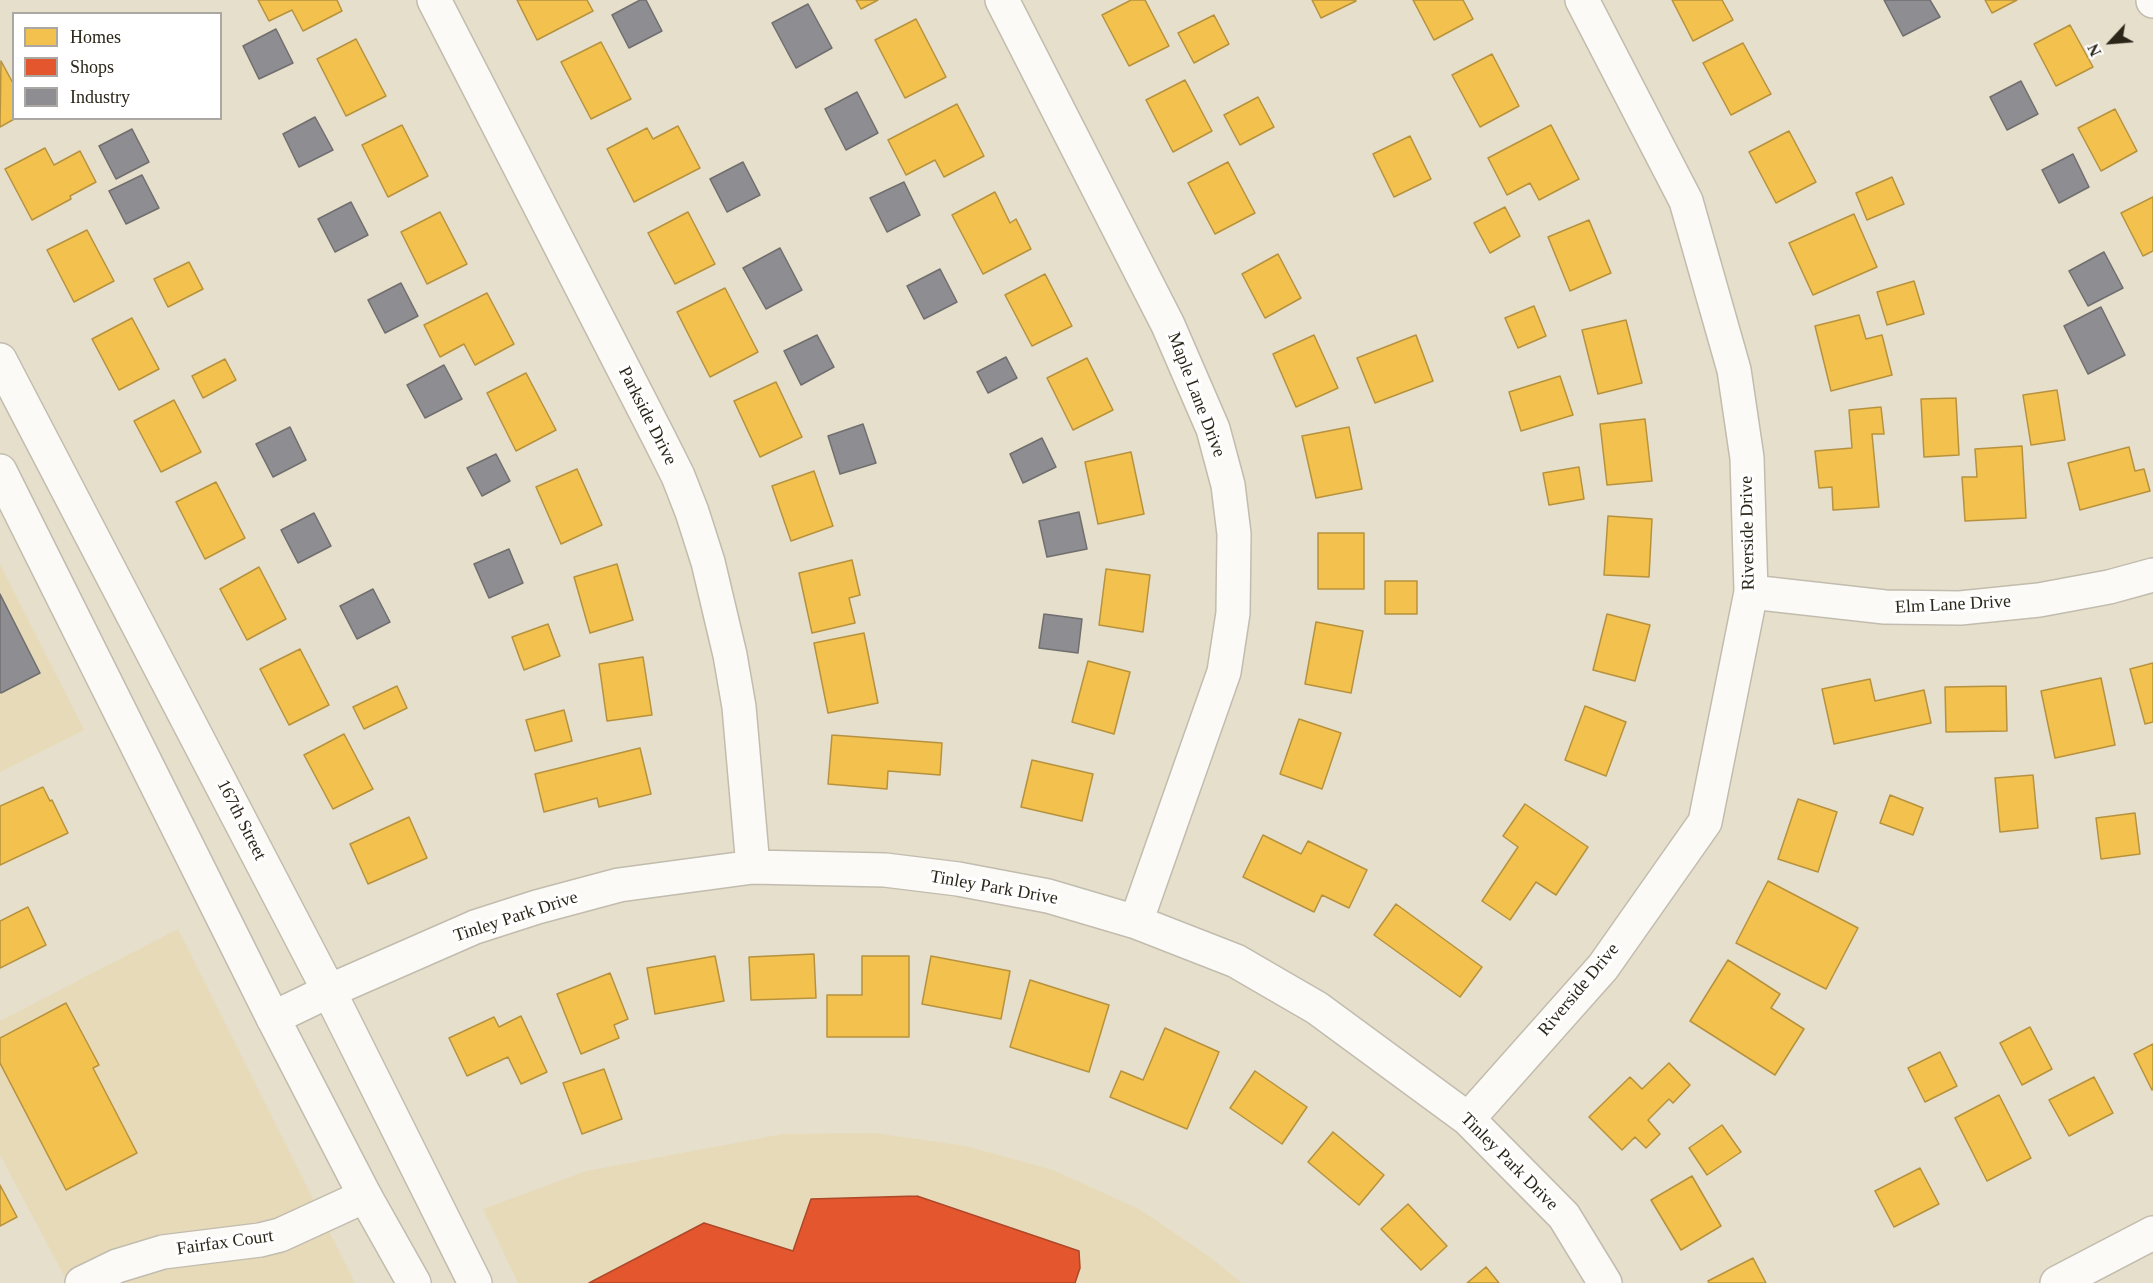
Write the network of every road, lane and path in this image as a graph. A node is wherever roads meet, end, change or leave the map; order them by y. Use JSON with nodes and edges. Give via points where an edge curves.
{"nodes":[{"id":1,"x":434,"y":0,"type":"edge"},
{"id":2,"x":1002,"y":0,"type":"edge"},
{"id":3,"x":1581,"y":0,"type":"edge"},
{"id":4,"x":0,"y":360,"type":"edge"},
{"id":5,"x":0,"y":471,"type":"edge"},
{"id":6,"x":2153,"y":575,"type":"edge"},
{"id":7,"x":1751,"y":592,"type":"junction"},
{"id":8,"x":753,"y":867,"type":"junction"},
{"id":9,"x":1136,"y":922,"type":"junction"},
{"id":10,"x":329,"y":991,"type":"junction"},
{"id":11,"x":273,"y":1018,"type":"junction"},
{"id":12,"x":1468,"y":1119,"type":"junction"},
{"id":13,"x":365,"y":1196,"type":"junction"},
{"id":14,"x":2153,"y":1233,"type":"edge"},
{"id":15,"x":82,"y":1283,"type":"edge"},
{"id":16,"x":414,"y":1283,"type":"edge"},
{"id":17,"x":475,"y":1283,"type":"edge"},
{"id":18,"x":1605,"y":1283,"type":"edge"},
{"id":19,"x":2057,"y":1283,"type":"edge"}],
"edges":[{"from":1,"to":8,"type":"street","name":"Parkside Drive","via":[[659,438],[692,512],[730,655]]},
{"from":2,"to":9,"type":"street","name":"Maple Lane Drive","via":[[1168,325],[1213,429],[1228,485],[1234,534],[1233,613],[1224,672]]},
{"from":3,"to":7,"type":"street","name":"Riverside Drive","via":[[1689,212],[1734,370],[1747,458]]},
{"from":4,"to":10,"type":"street","name":"167th Street"},
{"from":5,"to":11,"type":"street"},
{"from":6,"to":7,"type":"street","name":"Elm Lane Drive","via":[[2039,600],[1960,608],[1885,608]]},
{"from":7,"to":12,"type":"street","name":"Riverside Drive","via":[[1704,822],[1603,967]]},
{"from":8,"to":9,"type":"street","name":"Tinley Park Drive","via":[[885,870],[958,879],[1048,896]]},
{"from":8,"to":10,"type":"street","name":"Tinley Park Drive","via":[[619,885],[537,907],[475,927]]},
{"from":9,"to":12,"type":"street","name":"Tinley Park Drive","via":[[1236,961],[1317,1008]]},
{"from":10,"to":11,"type":"street","name":"Tinley Park Drive"},
{"from":10,"to":17,"type":"street","name":"167th Street"},
{"from":11,"to":13,"type":"street"},
{"from":12,"to":18,"type":"street","name":"Tinley Park Drive","via":[[1563,1216]]},
{"from":13,"to":15,"type":"street","name":"Fairfax Court","via":[[280,1235],[163,1252],[117,1266]]},
{"from":13,"to":16,"type":"street"},
{"from":14,"to":19,"type":"street"}]}
